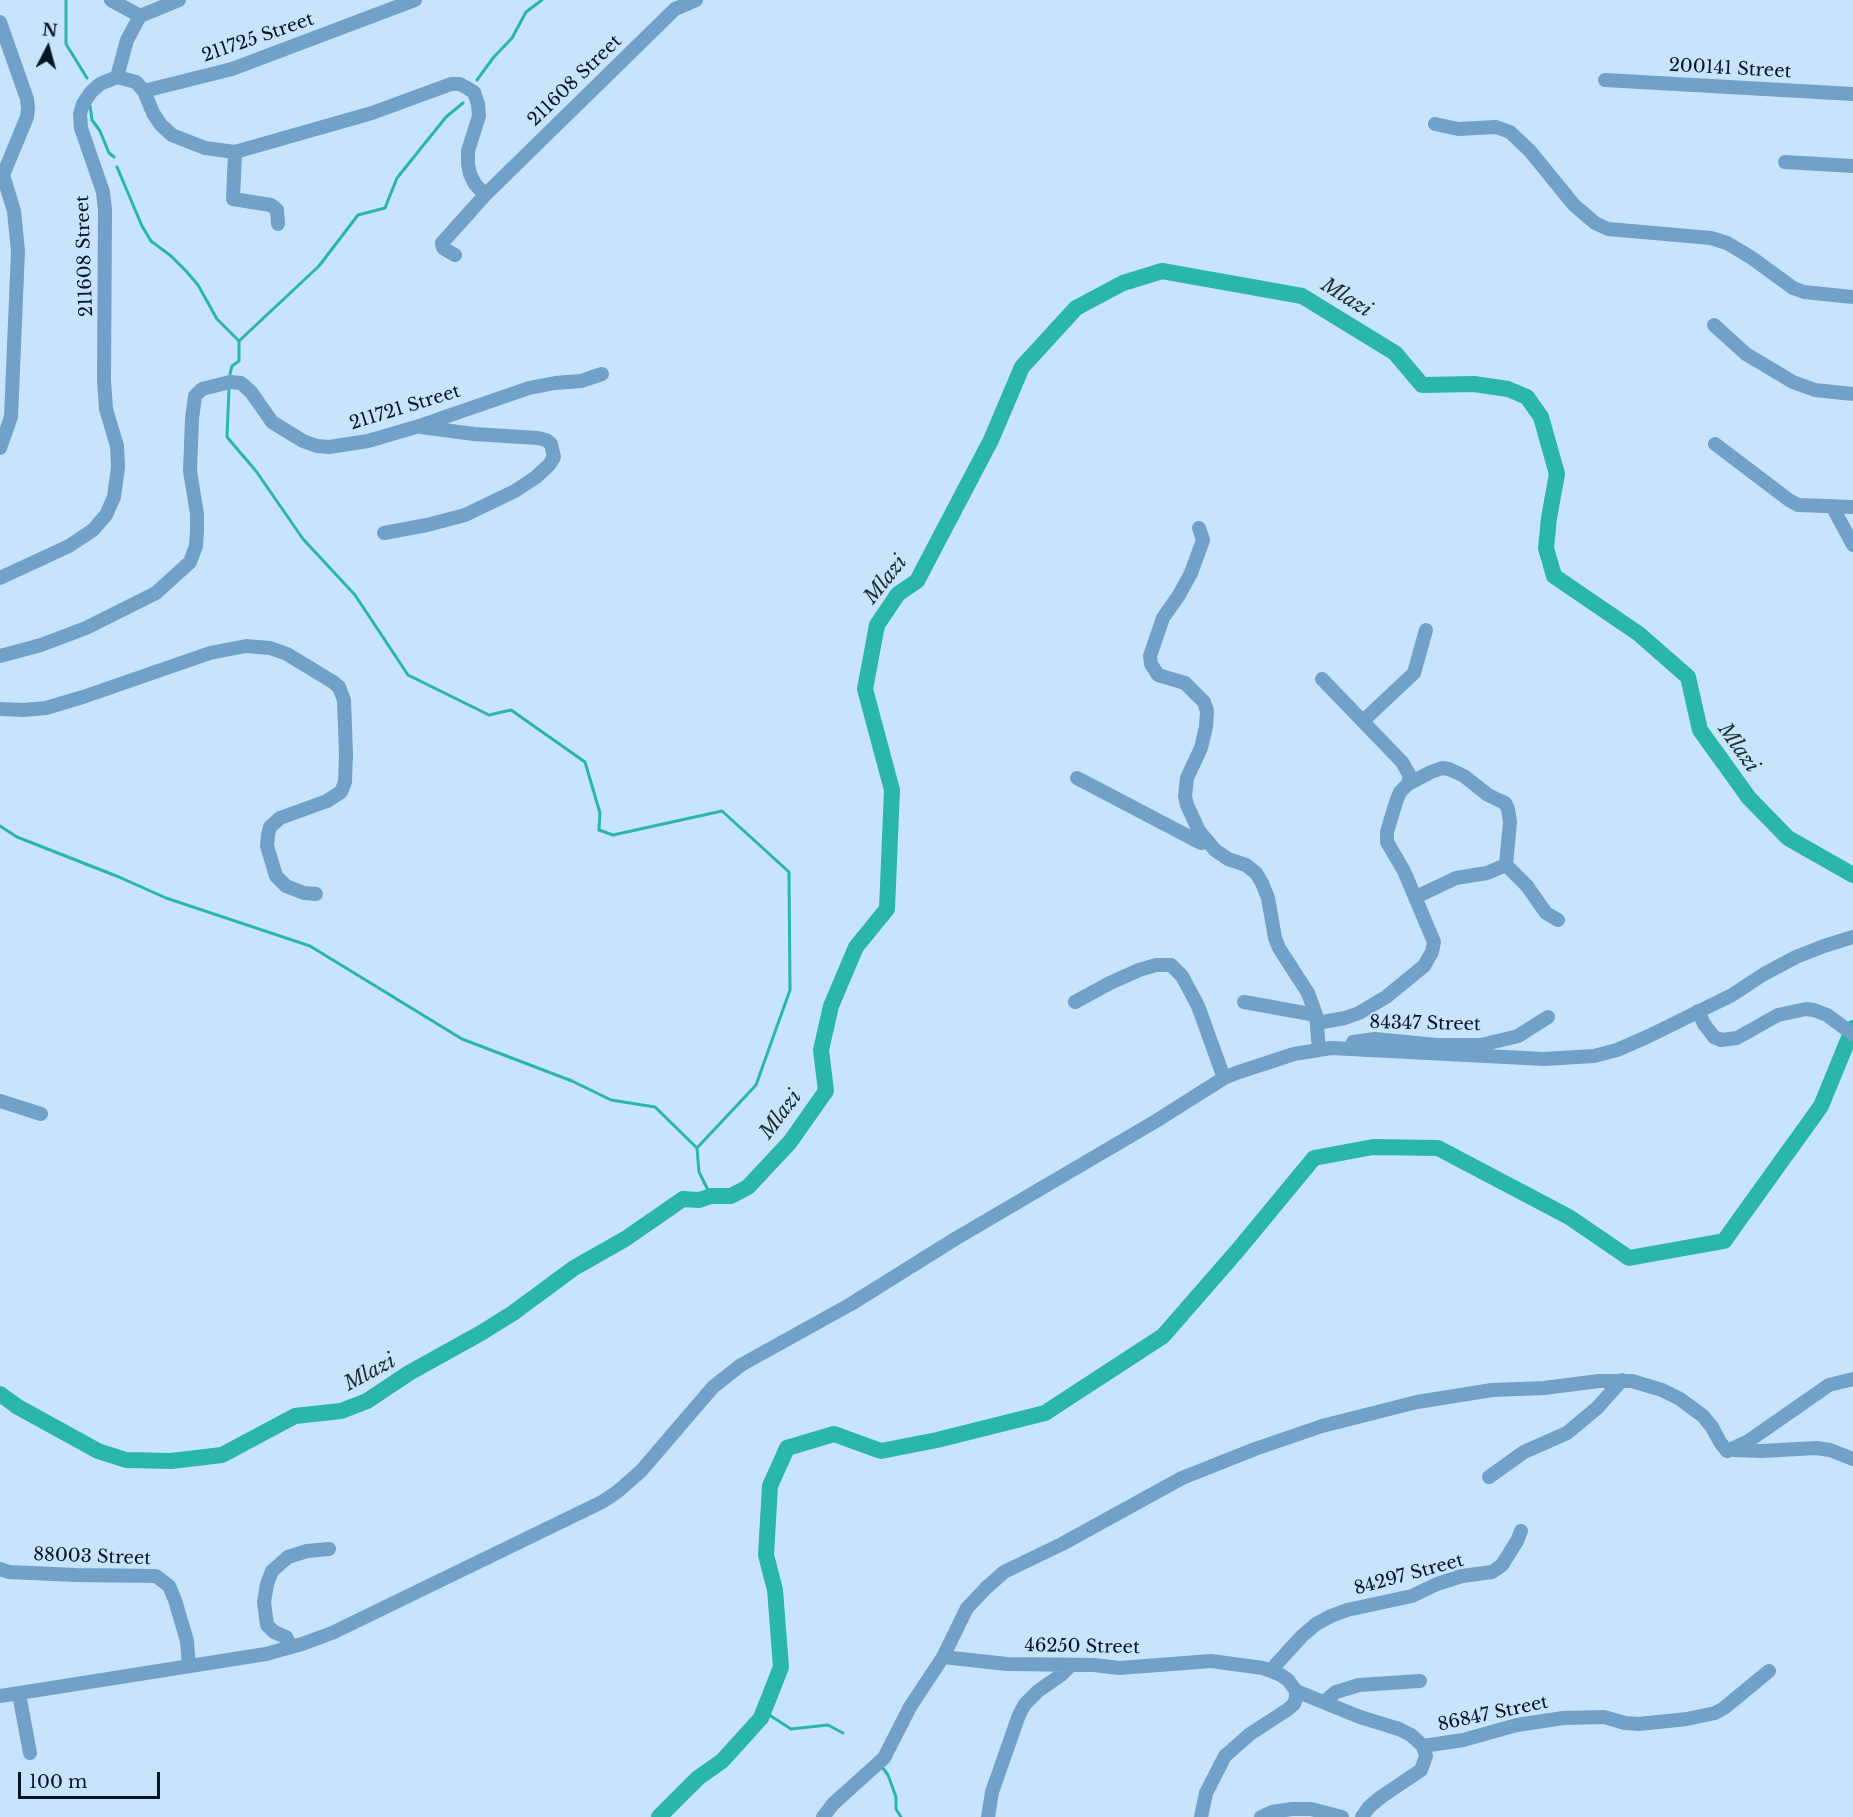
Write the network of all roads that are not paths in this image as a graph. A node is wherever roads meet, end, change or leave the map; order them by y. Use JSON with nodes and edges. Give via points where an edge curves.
{"nodes":[{"id":1,"x":111,"y":0,"type":"edge"},
{"id":2,"x":179,"y":0,"type":"edge"},
{"id":3,"x":415,"y":0,"type":"edge"},
{"id":4,"x":696,"y":0,"type":"edge"},
{"id":5,"x":140,"y":16,"type":"junction"},
{"id":6,"x":0,"y":22,"type":"edge"},
{"id":7,"x":117,"y":77,"type":"junction"},
{"id":8,"x":1605,"y":80,"type":"dead end"},
{"id":9,"x":144,"y":91,"type":"junction"},
{"id":10,"x":1853,"y":94,"type":"edge"},
{"id":11,"x":1435,"y":124,"type":"dead end"},
{"id":12,"x":235,"y":152,"type":"junction"},
{"id":13,"x":1785,"y":162,"type":"dead end"},
{"id":14,"x":1853,"y":166,"type":"edge"},
{"id":15,"x":2,"y":175,"type":"edge"},
{"id":16,"x":485,"y":195,"type":"junction"},
{"id":17,"x":278,"y":224,"type":"dead end"},
{"id":18,"x":455,"y":255,"type":"dead end"},
{"id":19,"x":1853,"y":297,"type":"edge"},
{"id":20,"x":1714,"y":325,"type":"dead end"},
{"id":21,"x":602,"y":374,"type":"dead end"},
{"id":22,"x":1853,"y":394,"type":"edge"},
{"id":23,"x":416,"y":427,"type":"junction"},
{"id":24,"x":1715,"y":444,"type":"dead end"},
{"id":25,"x":0,"y":448,"type":"edge"},
{"id":26,"x":1853,"y":507,"type":"edge"},
{"id":27,"x":1833,"y":508,"type":"junction"},
{"id":28,"x":1199,"y":528,"type":"dead end"},
{"id":29,"x":384,"y":533,"type":"dead end"},
{"id":30,"x":1853,"y":545,"type":"edge"},
{"id":31,"x":0,"y":578,"type":"edge"},
{"id":32,"x":1426,"y":630,"type":"dead end"},
{"id":33,"x":0,"y":656,"type":"edge"},
{"id":34,"x":1322,"y":679,"type":"dead end"},
{"id":35,"x":0,"y":709,"type":"edge"},
{"id":36,"x":1363,"y":721,"type":"junction"},
{"id":37,"x":1077,"y":778,"type":"dead end"},
{"id":38,"x":1408,"y":784,"type":"junction"},
{"id":39,"x":1208,"y":842,"type":"junction"},
{"id":40,"x":1506,"y":865,"type":"junction"},
{"id":41,"x":316,"y":894,"type":"dead end"},
{"id":42,"x":1416,"y":897,"type":"junction"},
{"id":43,"x":1558,"y":920,"type":"dead end"},
{"id":44,"x":1853,"y":937,"type":"edge"},
{"id":45,"x":1075,"y":1002,"type":"dead end"},
{"id":46,"x":1244,"y":1002,"type":"dead end"},
{"id":47,"x":1698,"y":1011,"type":"junction"},
{"id":48,"x":1548,"y":1017,"type":"dead end"},
{"id":49,"x":1317,"y":1024,"type":"junction"},
{"id":50,"x":1848,"y":1029,"type":"edge"},
{"id":51,"x":1325,"y":1049,"type":"junction"},
{"id":52,"x":1224,"y":1078,"type":"junction"},
{"id":53,"x":0,"y":1101,"type":"edge"},
{"id":54,"x":41,"y":1114,"type":"dead end"},
{"id":55,"x":1622,"y":1380,"type":"junction"},
{"id":56,"x":1853,"y":1380,"type":"edge"},
{"id":57,"x":1732,"y":1449,"type":"junction"},
{"id":58,"x":1853,"y":1459,"type":"edge"},
{"id":59,"x":1489,"y":1477,"type":"dead end"},
{"id":60,"x":1521,"y":1531,"type":"dead end"},
{"id":61,"x":329,"y":1549,"type":"dead end"},
{"id":62,"x":0,"y":1569,"type":"edge"},
{"id":63,"x":291,"y":1647,"type":"junction"},
{"id":64,"x":943,"y":1657,"type":"junction"},
{"id":65,"x":1071,"y":1665,"type":"junction"},
{"id":66,"x":189,"y":1666,"type":"junction"},
{"id":67,"x":1271,"y":1670,"type":"junction"},
{"id":68,"x":1769,"y":1671,"type":"dead end"},
{"id":69,"x":1420,"y":1681,"type":"dead end"},
{"id":70,"x":1296,"y":1691,"type":"junction"},
{"id":71,"x":19,"y":1694,"type":"junction"},
{"id":72,"x":0,"y":1696,"type":"edge"},
{"id":73,"x":1324,"y":1702,"type":"junction"},
{"id":74,"x":1423,"y":1746,"type":"junction"},
{"id":75,"x":30,"y":1753,"type":"dead end"},
{"id":76,"x":823,"y":1817,"type":"edge"},
{"id":77,"x":988,"y":1817,"type":"edge"},
{"id":78,"x":1201,"y":1817,"type":"edge"},
{"id":79,"x":1261,"y":1817,"type":"edge"},
{"id":80,"x":1342,"y":1817,"type":"edge"},
{"id":81,"x":1362,"y":1817,"type":"edge"}],
"edges":[{"from":1,"to":5,"type":"street"},
{"from":2,"to":5,"type":"street"},
{"from":3,"to":9,"type":"street","name":"211725 Street","via":[[232,69]]},
{"from":4,"to":16,"type":"street","name":"211608 Street","via":[[675,9]]},
{"from":5,"to":7,"type":"street","via":[[127,40]]},
{"from":6,"to":15,"type":"street","via":[[28,108]]},
{"from":7,"to":9,"type":"street","via":[[136,82]]},
{"from":7,"to":31,"type":"street","name":"211608 Street","via":[[91,92],[80,114],[105,210],[104,380],[106,409],[117,446],[114,497],[93,530],[69,546]]},
{"from":8,"to":10,"type":"street","name":"200141 Street"},
{"from":9,"to":12,"type":"street","via":[[161,126],[172,135],[205,148]]},
{"from":11,"to":19,"type":"street","via":[[1458,129],[1496,127],[1510,132],[1595,224],[1608,229],[1712,238],[1752,258],[1793,288]]},
{"from":12,"to":16,"type":"street","via":[[460,84],[477,98],[478,116],[468,164],[475,184]]},
{"from":12,"to":17,"type":"street","via":[[233,199],[271,205],[277,210]]},
{"from":13,"to":14,"type":"street"},
{"from":15,"to":25,"type":"street","via":[[14,211],[18,251],[11,417]]},
{"from":16,"to":18,"type":"street","name":"211608 Street","via":[[442,243]]},
{"from":20,"to":22,"type":"street","via":[[1746,354],[1793,382],[1815,390]]},
{"from":21,"to":23,"type":"street","name":"211721 Street","via":[[529,388]]},
{"from":23,"to":29,"type":"street","via":[[538,438],[551,444],[554,457],[536,477],[515,491],[465,515]]},
{"from":23,"to":33,"type":"street","name":"211721 Street","via":[[350,445],[317,446],[288,434],[272,422],[241,383],[201,389],[195,396],[192,419],[190,471],[197,531],[190,562],[156,592],[86,628]]},
{"from":24,"to":27,"type":"street","via":[[1789,501]]},
{"from":26,"to":27,"type":"street"},
{"from":27,"to":30,"type":"street"},
{"from":28,"to":39,"type":"street","via":[[1203,540],[1185,586],[1163,618],[1150,664],[1155,673],[1185,683],[1208,711],[1201,748],[1185,787],[1187,805]]},
{"from":32,"to":36,"type":"street","via":[[1414,673]]},
{"from":34,"to":36,"type":"street"},
{"from":35,"to":41,"type":"street","via":[[46,708],[210,653],[246,646],[287,654],[339,687],[344,700],[346,754],[341,792],[280,818],[270,826],[268,835],[267,846],[276,876],[286,886]]},
{"from":36,"to":38,"type":"street","via":[[1402,762],[1410,776]]},
{"from":37,"to":39,"type":"street","via":[[1201,843]]},
{"from":38,"to":40,"type":"street","via":[[1431,772],[1449,769],[1505,803],[1510,822]]},
{"from":38,"to":42,"type":"street","via":[[1396,802],[1386,842]]},
{"from":39,"to":49,"type":"street","via":[[1228,859],[1256,873],[1262,883],[1275,938],[1308,993]]},
{"from":40,"to":42,"type":"street","via":[[1456,878]]},
{"from":40,"to":43,"type":"street","via":[[1546,913]]},
{"from":42,"to":49,"type":"street","via":[[1434,942],[1424,966],[1366,1009]]},
{"from":44,"to":47,"type":"street","via":[[1796,957]]},
{"from":45,"to":52,"type":"street","via":[[1139,970],[1171,965],[1182,976],[1198,1006]]},
{"from":46,"to":49,"type":"street"},
{"from":47,"to":50,"type":"street","via":[[1714,1036],[1728,1040],[1794,1010],[1820,1011]]},
{"from":47,"to":51,"type":"street","via":[[1632,1044],[1570,1059]]},
{"from":48,"to":51,"type":"street","name":"84347 Street","via":[[1518,1036],[1481,1045],[1375,1039]]},
{"from":49,"to":51,"type":"street"},
{"from":51,"to":52,"type":"street","via":[[1273,1060]]},
{"from":52,"to":63,"type":"street","via":[[851,1304],[741,1365],[713,1387],[629,1482],[602,1502],[332,1633]]},
{"from":53,"to":54,"type":"street"},
{"from":55,"to":57,"type":"street","via":[[1680,1399],[1703,1416],[1727,1451]]},
{"from":55,"to":59,"type":"street","via":[[1567,1433],[1524,1452]]},
{"from":55,"to":64,"type":"street","via":[[1491,1390],[1417,1402],[1322,1426],[1182,1478],[1004,1572],[967,1608]]},
{"from":56,"to":57,"type":"street","via":[[1829,1385]]},
{"from":57,"to":58,"type":"street","via":[[1816,1448]]},
{"from":60,"to":67,"type":"street","name":"84297 Street","via":[[1502,1565],[1492,1572],[1462,1576],[1412,1596],[1331,1616],[1302,1636]]},
{"from":61,"to":63,"type":"street","via":[[288,1557],[272,1571],[264,1602],[267,1625],[286,1637]]},
{"from":62,"to":66,"type":"street","name":"88003 Street","via":[[156,1576],[169,1586],[175,1600],[188,1641]]},
{"from":63,"to":66,"type":"street"},
{"from":64,"to":65,"type":"street","name":"46250 Street"},
{"from":64,"to":76,"type":"street","via":[[906,1714],[884,1758]]},
{"from":65,"to":67,"type":"street","name":"46250 Street","via":[[1119,1668],[1202,1661]]},
{"from":65,"to":77,"type":"street","via":[[1025,1704],[992,1792]]},
{"from":66,"to":71,"type":"street"},
{"from":67,"to":70,"type":"street","via":[[1288,1680]]},
{"from":68,"to":74,"type":"street","name":"86847 Street","via":[[1724,1708],[1702,1716],[1639,1724],[1604,1717],[1563,1718]]},
{"from":69,"to":73,"type":"street","via":[[1359,1686],[1336,1692]]},
{"from":70,"to":73,"type":"street","name":"86847 Street"},
{"from":70,"to":78,"type":"street","via":[[1287,1710],[1260,1726],[1225,1756],[1206,1793]]},
{"from":71,"to":72,"type":"street"},
{"from":71,"to":75,"type":"street"},
{"from":73,"to":74,"type":"street","name":"86847 Street","via":[[1399,1729]]},
{"from":74,"to":81,"type":"street","name":"86847 Street","via":[[1426,1756],[1421,1770],[1381,1797]]},
{"from":79,"to":80,"type":"street","via":[[1272,1812],[1311,1809]]}]}
